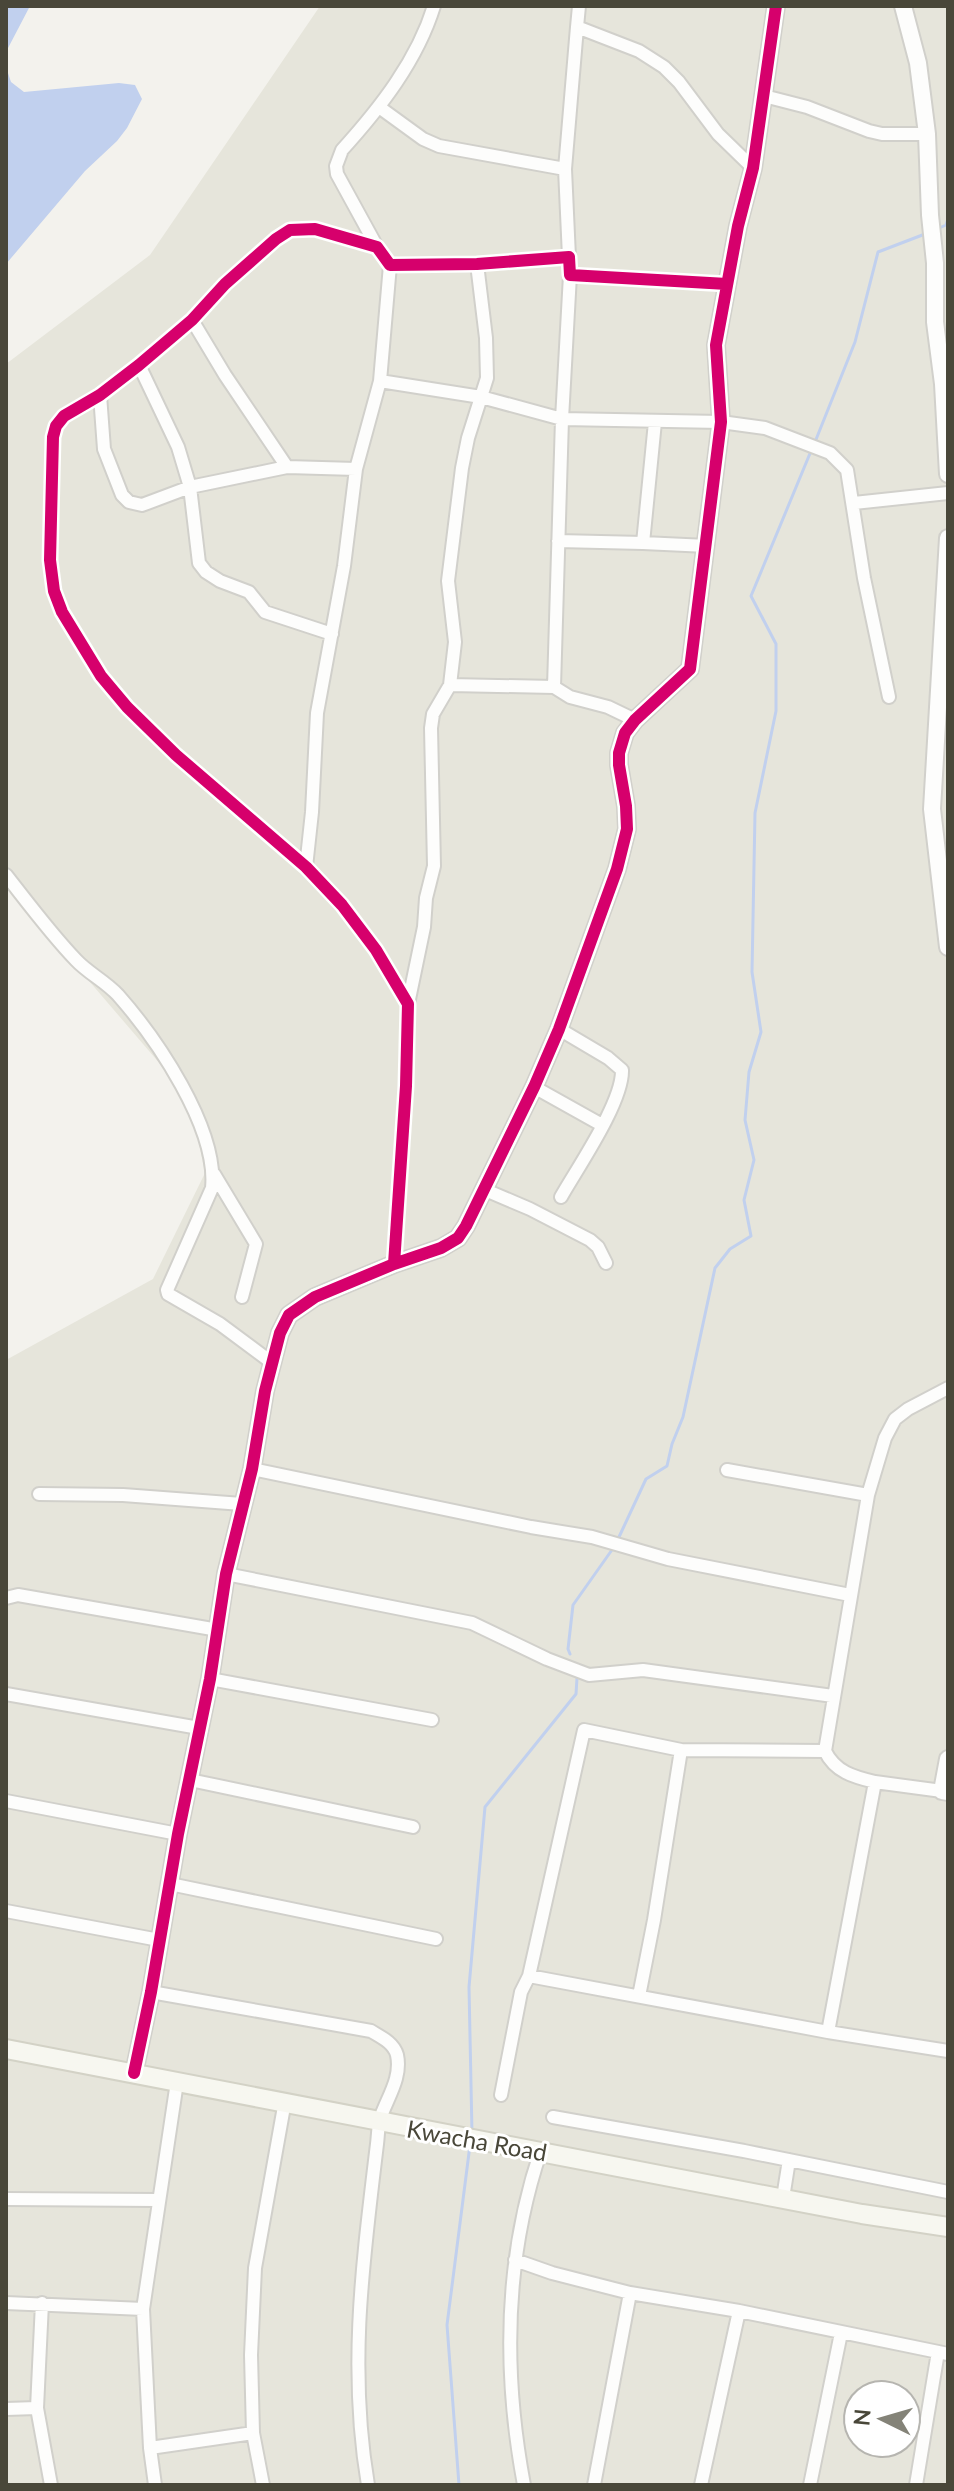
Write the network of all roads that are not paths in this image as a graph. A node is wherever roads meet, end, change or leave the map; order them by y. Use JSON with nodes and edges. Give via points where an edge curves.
{"nodes":[{"id":1,"x":434,"y":6,"type":"edge"},
{"id":2,"x":579,"y":6,"type":"edge"},
{"id":3,"x":776,"y":6,"type":"edge"},
{"id":4,"x":903,"y":6,"type":"edge"},
{"id":5,"x":577,"y":27,"type":"junction"},
{"id":6,"x":764,"y":96,"type":"junction"},
{"id":7,"x":379,"y":107,"type":"junction"},
{"id":8,"x":927,"y":134,"type":"junction"},
{"id":9,"x":753,"y":168,"type":"junction"},
{"id":10,"x":565,"y":169,"type":"junction"},
{"id":11,"x":377,"y":247,"type":"junction"},
{"id":12,"x":569,"y":257,"type":"junction"},
{"id":13,"x":942,"y":259,"type":"edge"},
{"id":14,"x":477,"y":264,"type":"junction"},
{"id":15,"x":390,"y":265,"type":"junction"},
{"id":16,"x":570,"y":275,"type":"junction"},
{"id":17,"x":727,"y":284,"type":"junction"},
{"id":18,"x":192,"y":320,"type":"junction"},
{"id":19,"x":139,"y":365,"type":"junction"},
{"id":20,"x":380,"y":381,"type":"junction"},
{"id":21,"x":946,"y":383,"type":"edge"},
{"id":22,"x":100,"y":395,"type":"junction"},
{"id":23,"x":481,"y":397,"type":"junction"},
{"id":24,"x":562,"y":419,"type":"junction"},
{"id":25,"x":655,"y":422,"type":"junction"},
{"id":26,"x":721,"y":422,"type":"junction"},
{"id":27,"x":287,"y":467,"type":"junction"},
{"id":28,"x":356,"y":469,"type":"junction"},
{"id":29,"x":948,"y":474,"type":"edge"},
{"id":30,"x":190,"y":487,"type":"junction"},
{"id":31,"x":948,"y":493,"type":"edge"},
{"id":32,"x":854,"y":503,"type":"junction"},
{"id":33,"x":948,"y":538,"type":"edge"},
{"id":34,"x":558,"y":541,"type":"junction"},
{"id":35,"x":643,"y":543,"type":"junction"},
{"id":36,"x":707,"y":546,"type":"junction"},
{"id":37,"x":332,"y":634,"type":"junction"},
{"id":38,"x":450,"y":685,"type":"junction"},
{"id":39,"x":554,"y":687,"type":"junction"},
{"id":40,"x":889,"y":697,"type":"dead end"},
{"id":41,"x":635,"y":720,"type":"junction"},
{"id":42,"x":942,"y":736,"type":"edge"},
{"id":43,"x":306,"y":867,"type":"junction"},
{"id":44,"x":6,"y":875,"type":"edge"},
{"id":45,"x":948,"y":947,"type":"edge"},
{"id":46,"x":408,"y":1004,"type":"junction"},
{"id":47,"x":559,"y":1029,"type":"junction"},
{"id":48,"x":534,"y":1087,"type":"junction"},
{"id":49,"x":602,"y":1125,"type":"junction"},
{"id":50,"x":214,"y":1174,"type":"junction"},
{"id":51,"x":483,"y":1189,"type":"junction"},
{"id":52,"x":561,"y":1197,"type":"dead end"},
{"id":53,"x":606,"y":1263,"type":"dead end"},
{"id":54,"x":394,"y":1264,"type":"junction"},
{"id":55,"x":242,"y":1297,"type":"dead end"},
{"id":56,"x":271,"y":1362,"type":"junction"},
{"id":57,"x":948,"y":1388,"type":"edge"},
{"id":58,"x":252,"y":1469,"type":"junction"},
{"id":59,"x":727,"y":1470,"type":"dead end"},
{"id":60,"x":39,"y":1494,"type":"dead end"},
{"id":61,"x":868,"y":1495,"type":"junction"},
{"id":62,"x":242,"y":1504,"type":"junction"},
{"id":63,"x":226,"y":1574,"type":"junction"},
{"id":64,"x":850,"y":1595,"type":"junction"},
{"id":65,"x":6,"y":1598,"type":"edge"},
{"id":66,"x":218,"y":1630,"type":"junction"},
{"id":67,"x":210,"y":1679,"type":"junction"},
{"id":68,"x":6,"y":1694,"type":"edge"},
{"id":69,"x":833,"y":1696,"type":"junction"},
{"id":70,"x":432,"y":1720,"type":"dead end"},
{"id":71,"x":199,"y":1728,"type":"junction"},
{"id":72,"x":681,"y":1750,"type":"junction"},
{"id":73,"x":825,"y":1751,"type":"junction"},
{"id":74,"x":948,"y":1759,"type":"edge"},
{"id":75,"x":190,"y":1780,"type":"junction"},
{"id":76,"x":875,"y":1782,"type":"junction"},
{"id":77,"x":945,"y":1792,"type":"edge"},
{"id":78,"x":6,"y":1801,"type":"edge"},
{"id":79,"x":413,"y":1827,"type":"dead end"},
{"id":80,"x":178,"y":1834,"type":"junction"},
{"id":81,"x":170,"y":1884,"type":"junction"},
{"id":82,"x":6,"y":1911,"type":"edge"},
{"id":83,"x":436,"y":1939,"type":"dead end"},
{"id":84,"x":159,"y":1940,"type":"junction"},
{"id":85,"x":529,"y":1976,"type":"junction"},
{"id":86,"x":151,"y":1992,"type":"junction"},
{"id":87,"x":639,"y":1996,"type":"junction"},
{"id":88,"x":828,"y":2032,"type":"junction"},
{"id":89,"x":6,"y":2049,"type":"edge"},
{"id":90,"x":948,"y":2051,"type":"edge"},
{"id":91,"x":134,"y":2073,"type":"junction"},
{"id":92,"x":177,"y":2082,"type":"junction"},
{"id":93,"x":501,"y":2095,"type":"dead end"},
{"id":94,"x":285,"y":2101,"type":"junction"},
{"id":95,"x":553,"y":2117,"type":"dead end"},
{"id":96,"x":380,"y":2121,"type":"junction"},
{"id":97,"x":541,"y":2150,"type":"junction"},
{"id":98,"x":789,"y":2160,"type":"junction"},
{"id":99,"x":948,"y":2192,"type":"edge"},
{"id":100,"x":783,"y":2198,"type":"junction"},
{"id":101,"x":6,"y":2199,"type":"edge"},
{"id":102,"x":158,"y":2200,"type":"junction"},
{"id":103,"x":948,"y":2227,"type":"edge"},
{"id":104,"x":515,"y":2260,"type":"junction"},
{"id":105,"x":630,"y":2293,"type":"junction"},
{"id":106,"x":6,"y":2303,"type":"edge"},
{"id":107,"x":42,"y":2303,"type":"junction"},
{"id":108,"x":143,"y":2309,"type":"junction"},
{"id":109,"x":739,"y":2311,"type":"junction"},
{"id":110,"x":841,"y":2333,"type":"junction"},
{"id":111,"x":943,"y":2353,"type":"edge"},
{"id":112,"x":37,"y":2408,"type":"junction"},
{"id":113,"x":6,"y":2409,"type":"edge"},
{"id":114,"x":253,"y":2433,"type":"junction"},
{"id":115,"x":150,"y":2448,"type":"junction"},
{"id":116,"x":51,"y":2485,"type":"edge"},
{"id":117,"x":155,"y":2485,"type":"edge"},
{"id":118,"x":263,"y":2485,"type":"edge"},
{"id":119,"x":368,"y":2485,"type":"edge"},
{"id":120,"x":524,"y":2485,"type":"edge"},
{"id":121,"x":594,"y":2485,"type":"edge"},
{"id":122,"x":701,"y":2485,"type":"edge"},
{"id":123,"x":810,"y":2485,"type":"edge"},
{"id":124,"x":916,"y":2485,"type":"edge"}],
"edges":[{"from":1,"to":7,"type":"street","via":[[411,58]]},
{"from":2,"to":5,"type":"street"},
{"from":3,"to":6,"type":"street"},
{"from":4,"to":8,"type":"street","via":[[918,63]]},
{"from":5,"to":9,"type":"street","via":[[639,51],[664,67]]},
{"from":5,"to":10,"type":"street"},
{"from":6,"to":8,"type":"street","via":[[869,131]]},
{"from":6,"to":9,"type":"street"},
{"from":7,"to":10,"type":"street","via":[[439,146]]},
{"from":7,"to":11,"type":"street","via":[[342,150],[336,166]]},
{"from":8,"to":13,"type":"street","via":[[930,215]]},
{"from":9,"to":17,"type":"street"},
{"from":10,"to":12,"type":"street"},
{"from":11,"to":15,"type":"street"},
{"from":11,"to":18,"type":"street","via":[[315,229],[290,230],[225,284]]},
{"from":12,"to":14,"type":"street"},
{"from":12,"to":16,"type":"street"},
{"from":13,"to":21,"type":"street","via":[[935,322]]},
{"from":14,"to":15,"type":"street"},
{"from":14,"to":23,"type":"street","via":[[488,358]]},
{"from":15,"to":20,"type":"street"},
{"from":16,"to":17,"type":"street"},
{"from":16,"to":24,"type":"street"},
{"from":17,"to":26,"type":"street","via":[[716,345]]},
{"from":18,"to":19,"type":"street"},
{"from":18,"to":27,"type":"street"},
{"from":19,"to":22,"type":"street"},
{"from":19,"to":30,"type":"street","via":[[173,435]]},
{"from":20,"to":23,"type":"street"},
{"from":20,"to":28,"type":"street"},
{"from":21,"to":29,"type":"street"},
{"from":22,"to":30,"type":"street","via":[[104,449],[125,500],[142,505]]},
{"from":22,"to":43,"type":"street","via":[[64,416],[53,437],[50,560],[62,612],[127,707]]},
{"from":23,"to":24,"type":"street"},
{"from":23,"to":38,"type":"street","via":[[462,468],[448,581],[455,642]]},
{"from":24,"to":25,"type":"street"},
{"from":24,"to":34,"type":"street"},
{"from":25,"to":26,"type":"street"},
{"from":25,"to":35,"type":"street"},
{"from":26,"to":32,"type":"street","via":[[765,428],[830,453],[847,470]]},
{"from":26,"to":36,"type":"street"},
{"from":27,"to":28,"type":"street"},
{"from":27,"to":30,"type":"street"},
{"from":28,"to":37,"type":"street"},
{"from":30,"to":37,"type":"street","via":[[196,552],[206,572],[249,592],[265,612]]},
{"from":31,"to":32,"type":"street"},
{"from":32,"to":40,"type":"street"},
{"from":33,"to":42,"type":"street"},
{"from":34,"to":35,"type":"street"},
{"from":34,"to":39,"type":"street"},
{"from":35,"to":36,"type":"street"},
{"from":36,"to":41,"type":"street","via":[[690,669]]},
{"from":37,"to":43,"type":"street","via":[[317,713]]},
{"from":38,"to":39,"type":"street"},
{"from":38,"to":46,"type":"street","via":[[431,728],[434,866]]},
{"from":39,"to":41,"type":"street"},
{"from":41,"to":47,"type":"street","via":[[619,753],[627,829],[623,849]]},
{"from":42,"to":45,"type":"street","via":[[933,828]]},
{"from":43,"to":46,"type":"street","via":[[359,927]]},
{"from":44,"to":50,"type":"street","via":[[75,959],[119,997],[163,1055],[190,1097]]},
{"from":46,"to":54,"type":"street"},
{"from":47,"to":48,"type":"street"},
{"from":47,"to":49,"type":"street","via":[[622,1070],[619,1091]]},
{"from":48,"to":49,"type":"street"},
{"from":48,"to":51,"type":"street"},
{"from":49,"to":52,"type":"street"},
{"from":50,"to":55,"type":"street","via":[[256,1244]]},
{"from":50,"to":56,"type":"street","via":[[168,1294]]},
{"from":51,"to":53,"type":"street","via":[[590,1240]]},
{"from":51,"to":54,"type":"street","via":[[458,1238]]},
{"from":54,"to":56,"type":"street","via":[[299,1307],[289,1315]]},
{"from":56,"to":58,"type":"street"},
{"from":57,"to":61,"type":"street","via":[[895,1419]]},
{"from":58,"to":62,"type":"street"},
{"from":58,"to":64,"type":"street"},
{"from":59,"to":61,"type":"street"},
{"from":60,"to":62,"type":"street"},
{"from":61,"to":64,"type":"street"},
{"from":62,"to":63,"type":"street"},
{"from":63,"to":66,"type":"street"},
{"from":63,"to":69,"type":"street","via":[[472,1623],[589,1675],[643,1670]]},
{"from":64,"to":69,"type":"street"},
{"from":65,"to":66,"type":"street","via":[[18,1595]]},
{"from":66,"to":67,"type":"street"},
{"from":67,"to":70,"type":"street"},
{"from":67,"to":71,"type":"street"},
{"from":68,"to":71,"type":"street"},
{"from":69,"to":73,"type":"street"},
{"from":71,"to":75,"type":"street"},
{"from":72,"to":73,"type":"street"},
{"from":72,"to":85,"type":"street","via":[[582,1732]]},
{"from":72,"to":87,"type":"street"},
{"from":73,"to":76,"type":"street","via":[[838,1768]]},
{"from":74,"to":77,"type":"street"},
{"from":75,"to":79,"type":"street"},
{"from":75,"to":80,"type":"street"},
{"from":76,"to":77,"type":"street"},
{"from":76,"to":88,"type":"street"},
{"from":78,"to":80,"type":"street"},
{"from":80,"to":81,"type":"street"},
{"from":81,"to":83,"type":"street"},
{"from":81,"to":84,"type":"street"},
{"from":82,"to":84,"type":"street"},
{"from":84,"to":86,"type":"street"},
{"from":85,"to":87,"type":"street"},
{"from":85,"to":93,"type":"street","via":[[521,1992]]},
{"from":86,"to":91,"type":"street"},
{"from":86,"to":96,"type":"street","via":[[371,2031],[397,2053],[396,2080]]},
{"from":87,"to":88,"type":"street"},
{"from":88,"to":90,"type":"street"},
{"from":89,"to":91,"type":"main road","name":"Kwacha Road"},
{"from":91,"to":92,"type":"main road","name":"Kwacha Road"},
{"from":92,"to":94,"type":"main road","name":"Kwacha Road"},
{"from":92,"to":102,"type":"street"},
{"from":94,"to":96,"type":"main road","name":"Kwacha Road"},
{"from":94,"to":114,"type":"street","via":[[255,2268]]},
{"from":95,"to":98,"type":"street"},
{"from":96,"to":97,"type":"main road","name":"Kwacha Road"},
{"from":96,"to":119,"type":"street","via":[[359,2310],[357,2383]]},
{"from":97,"to":100,"type":"main road","name":"Kwacha Road"},
{"from":97,"to":104,"type":"street"},
{"from":98,"to":99,"type":"street"},
{"from":98,"to":100,"type":"street"},
{"from":100,"to":103,"type":"main road","name":"Kwacha Road"},
{"from":101,"to":102,"type":"street"},
{"from":102,"to":108,"type":"street"},
{"from":104,"to":105,"type":"street"},
{"from":104,"to":120,"type":"street","via":[[509,2325],[513,2412]]},
{"from":105,"to":109,"type":"street"},
{"from":105,"to":121,"type":"street"},
{"from":106,"to":107,"type":"street"},
{"from":107,"to":108,"type":"street"},
{"from":107,"to":112,"type":"street"},
{"from":108,"to":115,"type":"street"},
{"from":109,"to":110,"type":"street"},
{"from":109,"to":122,"type":"street"},
{"from":110,"to":111,"type":"street"},
{"from":110,"to":123,"type":"street"},
{"from":111,"to":124,"type":"street"},
{"from":112,"to":113,"type":"street"},
{"from":112,"to":116,"type":"street"},
{"from":114,"to":115,"type":"street"},
{"from":114,"to":118,"type":"street"},
{"from":115,"to":117,"type":"street"}]}
